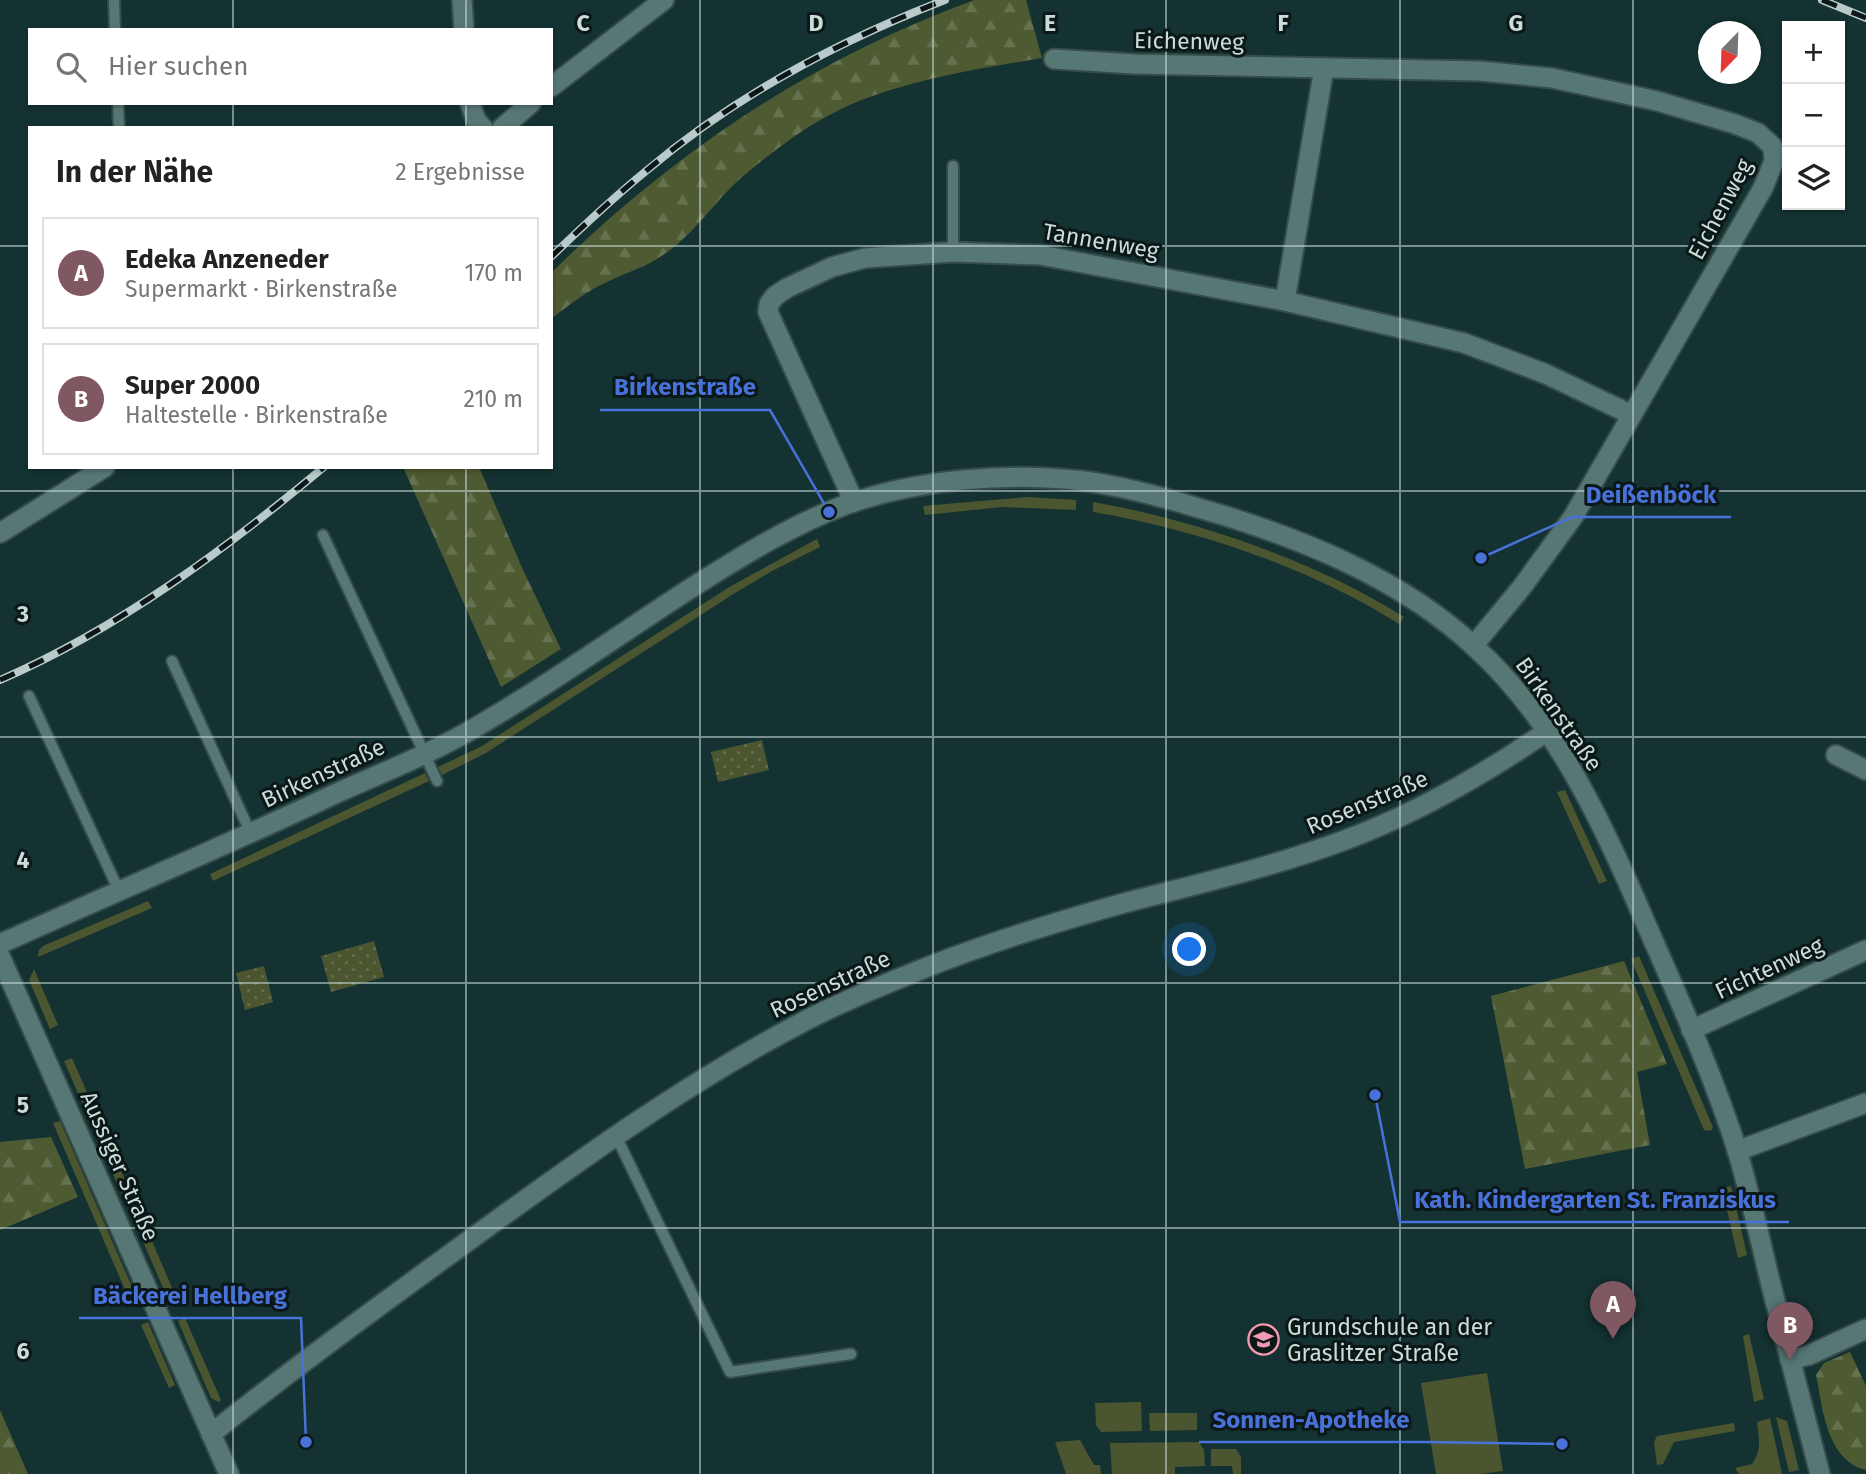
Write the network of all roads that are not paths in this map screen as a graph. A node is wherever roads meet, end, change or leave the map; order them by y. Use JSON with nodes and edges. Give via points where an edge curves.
{"nodes":[{"id":1,"x":114,"y":0,"type":"edge"},
{"id":2,"x":462,"y":0,"type":"edge"},
{"id":3,"x":664,"y":0,"type":"edge"},
{"id":4,"x":115,"y":28,"type":"edge"},
{"id":5,"x":464,"y":28,"type":"edge"},
{"id":6,"x":1054,"y":59,"type":"dead end"},
{"id":7,"x":1324,"y":68,"type":"junction"},
{"id":8,"x":553,"y":85,"type":"edge"},
{"id":9,"x":118,"y":105,"type":"edge"},
{"id":10,"x":471,"y":105,"type":"edge"},
{"id":11,"x":529,"y":105,"type":"edge"},
{"id":12,"x":119,"y":126,"type":"edge"},
{"id":13,"x":481,"y":126,"type":"edge"},
{"id":14,"x":504,"y":126,"type":"edge"},
{"id":15,"x":953,"y":166,"type":"dead end"},
{"id":16,"x":953,"y":252,"type":"junction"},
{"id":17,"x":1285,"y":301,"type":"junction"},
{"id":18,"x":1632,"y":415,"type":"junction"},
{"id":19,"x":102,"y":469,"type":"edge"},
{"id":20,"x":854,"y":502,"type":"junction"},
{"id":21,"x":0,"y":533,"type":"edge"},
{"id":22,"x":323,"y":535,"type":"dead end"},
{"id":23,"x":1474,"y":645,"type":"junction"},
{"id":24,"x":172,"y":661,"type":"dead end"},
{"id":25,"x":29,"y":696,"type":"dead end"},
{"id":26,"x":1546,"y":732,"type":"junction"},
{"id":27,"x":424,"y":753,"type":"junction"},
{"id":28,"x":1836,"y":755,"type":"dead end"},
{"id":29,"x":1866,"y":770,"type":"edge"},
{"id":30,"x":437,"y":781,"type":"dead end"},
{"id":31,"x":251,"y":834,"type":"junction"},
{"id":32,"x":120,"y":893,"type":"junction"},
{"id":33,"x":0,"y":944,"type":"edge"},
{"id":34,"x":1866,"y":950,"type":"edge"},
{"id":35,"x":0,"y":956,"type":"edge"},
{"id":36,"x":1692,"y":1030,"type":"junction"},
{"id":37,"x":1866,"y":1103,"type":"edge"},
{"id":38,"x":616,"y":1136,"type":"junction"},
{"id":39,"x":1737,"y":1151,"type":"junction"},
{"id":40,"x":1866,"y":1329,"type":"edge"},
{"id":41,"x":851,"y":1354,"type":"dead end"},
{"id":42,"x":1790,"y":1360,"type":"junction"},
{"id":43,"x":211,"y":1434,"type":"junction"},
{"id":44,"x":229,"y":1474,"type":"edge"},
{"id":45,"x":1820,"y":1474,"type":"edge"}],
"edges":[{"from":1,"to":4,"type":"lane"},
{"from":2,"to":5,"type":"street"},
{"from":3,"to":8,"type":"street"},
{"from":6,"to":7,"type":"street","name":"Eichenweg"},
{"from":7,"to":17,"type":"street"},
{"from":7,"to":18,"type":"street","name":"Eichenweg","via":[[1480,71],[1552,78],[1678,107],[1735,124],[1768,141],[1774,161],[1763,188]]},
{"from":9,"to":12,"type":"lane"},
{"from":10,"to":13,"type":"street"},
{"from":11,"to":14,"type":"street"},
{"from":15,"to":16,"type":"lane"},
{"from":16,"to":17,"type":"street","name":"Tannenweg","via":[[1040,255]]},
{"from":16,"to":20,"type":"street","name":"Tannenweg","via":[[848,262],[787,288],[769,304],[771,323]]},
{"from":17,"to":18,"type":"street","name":"Tannenweg","via":[[1464,343],[1546,374]]},
{"from":18,"to":23,"type":"street","name":"Eichenweg","via":[[1573,517]]},
{"from":19,"to":21,"type":"street"},
{"from":20,"to":23,"type":"street","name":"Birkenstraße","via":[[912,488],[1034,477],[1156,496],[1251,524],[1338,560],[1412,600]]},
{"from":20,"to":27,"type":"street","name":"Birkenstraße","via":[[755,549],[472,729]]},
{"from":22,"to":27,"type":"lane"},
{"from":23,"to":26,"type":"street","name":"Birkenstraße","via":[[1516,690]]},
{"from":24,"to":31,"type":"lane"},
{"from":25,"to":32,"type":"lane"},
{"from":26,"to":36,"type":"street","name":"Birkenstraße","via":[[1594,810]]},
{"from":26,"to":38,"type":"street","name":"Rosenstraße","via":[[1449,794],[1352,838],[1093,912],[928,967],[844,1002],[762,1044]]},
{"from":27,"to":30,"type":"lane"},
{"from":27,"to":31,"type":"street","name":"Birkenstraße"},
{"from":28,"to":29,"type":"street"},
{"from":31,"to":32,"type":"street","name":"Birkenstraße"},
{"from":32,"to":33,"type":"street","name":"Birkenstraße"},
{"from":34,"to":36,"type":"street","name":"Fichtenweg"},
{"from":35,"to":43,"type":"street","name":"Aussiger Straße"},
{"from":36,"to":39,"type":"street","name":"Birkenstraße"},
{"from":37,"to":39,"type":"street"},
{"from":38,"to":41,"type":"lane","via":[[730,1372]]},
{"from":38,"to":43,"type":"street","name":"Rosenstraße"},
{"from":39,"to":42,"type":"street","name":"Birkenstraße"},
{"from":40,"to":42,"type":"street"},
{"from":42,"to":45,"type":"street","name":"Birkenstraße"},
{"from":43,"to":44,"type":"street","name":"Aussiger Straße"}]}
